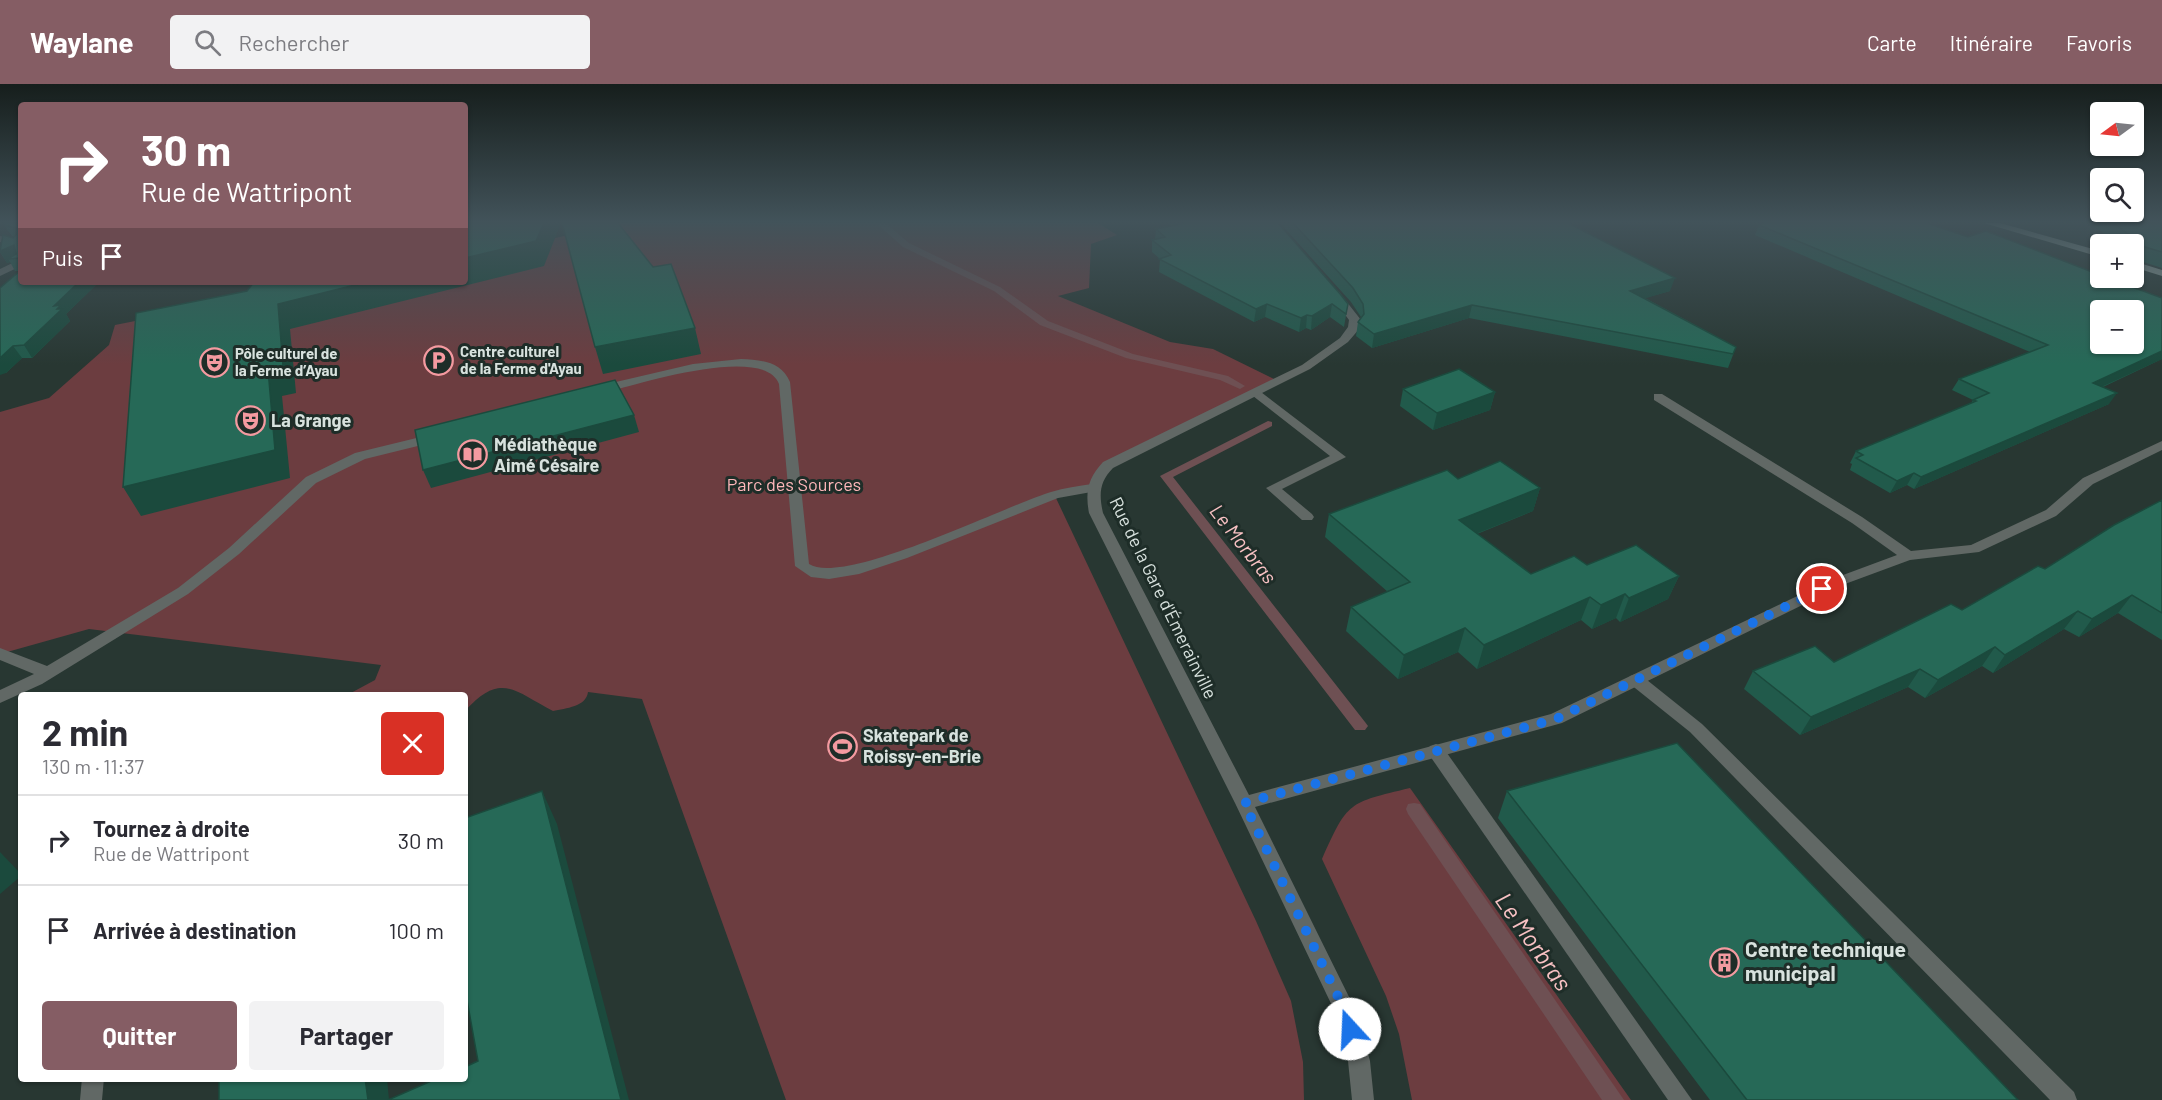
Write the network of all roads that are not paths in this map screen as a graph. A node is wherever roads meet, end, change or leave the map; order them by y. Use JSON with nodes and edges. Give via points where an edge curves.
{"nodes":[{"id":1,"x":1324,"y":281,"type":"edge"},
{"id":2,"x":1257,"y":393,"type":"junction"},
{"id":3,"x":1658,"y":397,"type":"dead end"},
{"id":4,"x":598,"y":398,"type":"edge"},
{"id":5,"x":451,"y":434,"type":"edge"},
{"id":6,"x":2162,"y":445,"type":"edge"},
{"id":7,"x":1092,"y":488,"type":"junction"},
{"id":8,"x":1307,"y":518,"type":"dead end"},
{"id":9,"x":1908,"y":556,"type":"junction"},
{"id":10,"x":0,"y":654,"type":"edge"},
{"id":11,"x":48,"y":673,"type":"junction"},
{"id":12,"x":1636,"y":680,"type":"junction"},
{"id":13,"x":0,"y":697,"type":"edge"},
{"id":14,"x":1436,"y":751,"type":"junction"},
{"id":15,"x":1244,"y":803,"type":"junction"},
{"id":16,"x":93,"y":1082,"type":"edge"},
{"id":17,"x":91,"y":1100,"type":"edge"},
{"id":18,"x":1363,"y":1100,"type":"edge"},
{"id":19,"x":1681,"y":1100,"type":"edge"},
{"id":20,"x":2066,"y":1100,"type":"edge"}],
"edges":[{"from":1,"to":2,"type":"street","name":"Rue de la Gare d'Émerainville","via":[[1352,314],[1354,328],[1334,349]]},
{"from":2,"to":7,"type":"street","name":"Rue de la Gare d'Émerainville","via":[[1108,465]]},
{"from":2,"to":8,"type":"street","via":[[1339,457],[1273,488]]},
{"from":3,"to":9,"type":"street","via":[[1857,520]]},
{"from":4,"to":7,"type":"street","via":[[609,395],[607,388],[724,363],[754,363],[775,369],[785,384],[802,566],[811,572],[829,574],[859,569],[1055,495]]},
{"from":5,"to":11,"type":"street","via":[[360,456],[311,480],[234,551],[183,591]]},
{"from":6,"to":9,"type":"street","via":[[2088,481],[2051,513],[1974,549]]},
{"from":7,"to":15,"type":"street","name":"Rue de la Gare d'Émerainville","via":[[1096,513]]},
{"from":9,"to":12,"type":"street","via":[[1840,581]]},
{"from":10,"to":11,"type":"street"},
{"from":11,"to":13,"type":"street"},
{"from":12,"to":14,"type":"street","via":[[1556,719]]},
{"from":12,"to":20,"type":"street","via":[[1696,728]]},
{"from":14,"to":15,"type":"street"},
{"from":14,"to":19,"type":"street"},
{"from":15,"to":18,"type":"street","name":"Rue de la Gare d'Émerainville","via":[[1346,1013],[1359,1061]]},
{"from":16,"to":17,"type":"street"}]}
